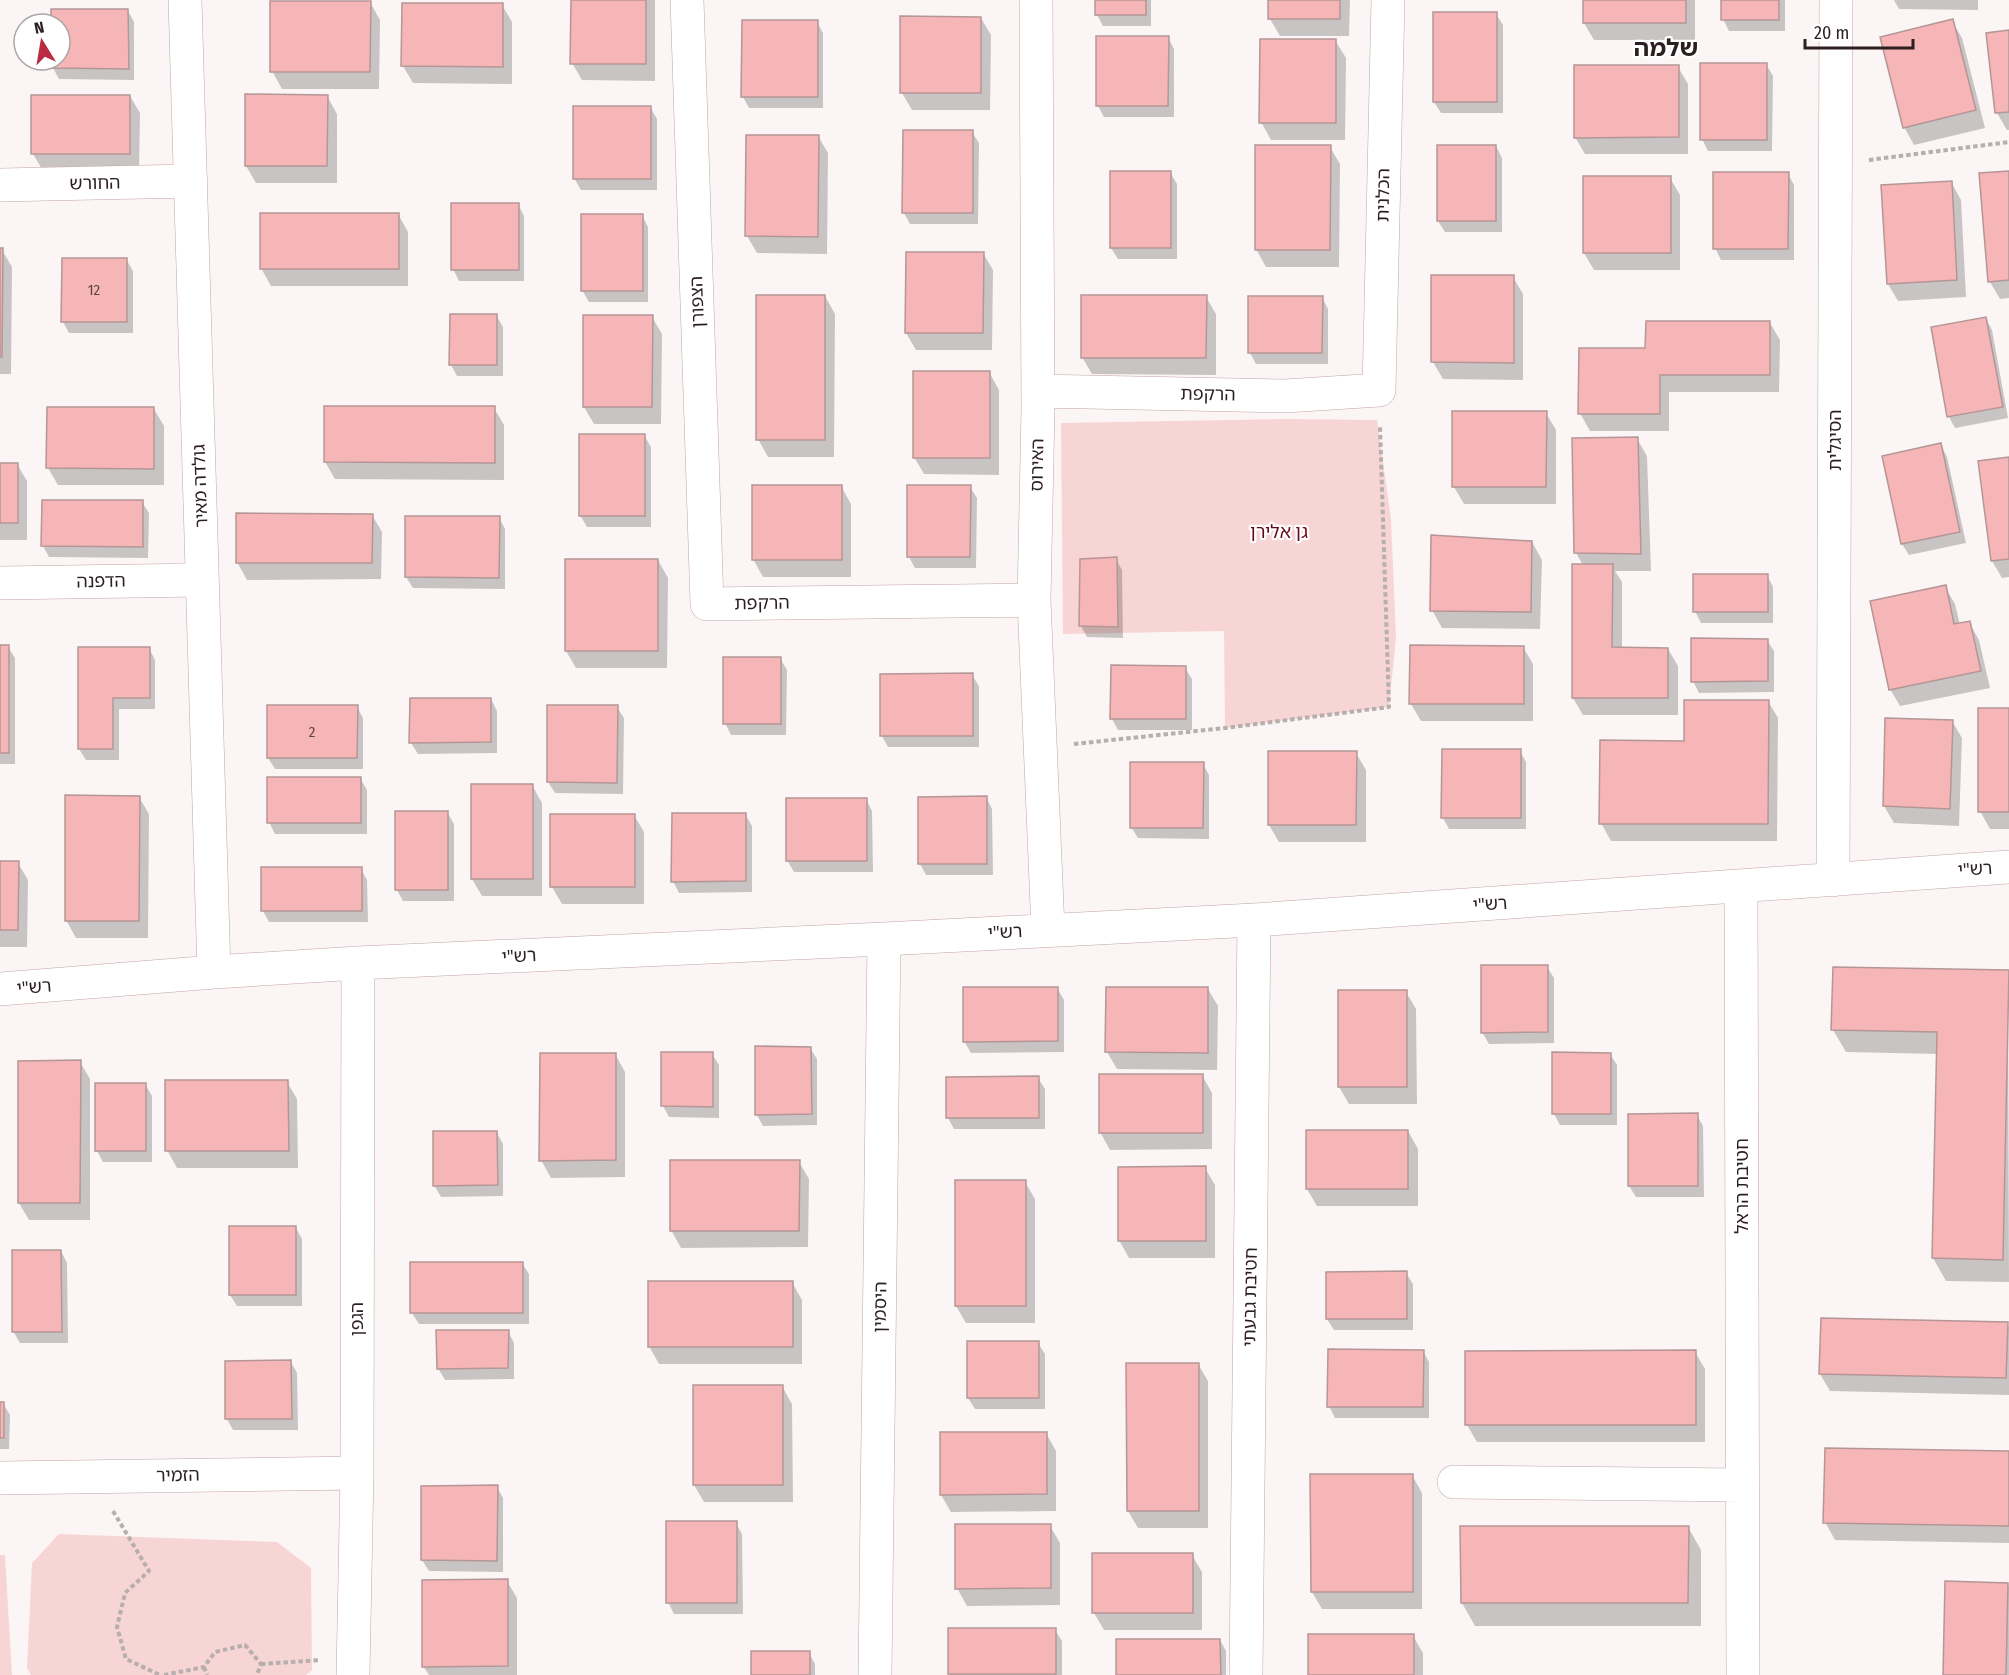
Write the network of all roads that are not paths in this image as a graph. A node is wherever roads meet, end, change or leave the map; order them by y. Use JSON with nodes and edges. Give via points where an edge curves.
{"nodes":[{"id":1,"x":185,"y":0,"type":"edge"},
{"id":2,"x":687,"y":0,"type":"edge"},
{"id":3,"x":1035,"y":0,"type":"edge"},
{"id":4,"x":1388,"y":0,"type":"edge"},
{"id":5,"x":1836,"y":0,"type":"edge"},
{"id":6,"x":191,"y":181,"type":"junction"},
{"id":7,"x":0,"y":185,"type":"edge"},
{"id":8,"x":1379,"y":390,"type":"joint"},
{"id":9,"x":1038,"y":391,"type":"junction"},
{"id":10,"x":202,"y":580,"type":"junction"},
{"id":11,"x":0,"y":583,"type":"edge"},
{"id":12,"x":1034,"y":600,"type":"junction"},
{"id":13,"x":707,"y":604,"type":"joint"},
{"id":14,"x":2009,"y":867,"type":"edge"},
{"id":15,"x":1833,"y":880,"type":"junction"},
{"id":16,"x":1741,"y":887,"type":"junction"},
{"id":17,"x":1254,"y":920,"type":"junction"},
{"id":18,"x":1048,"y":930,"type":"junction"},
{"id":19,"x":884,"y":939,"type":"junction"},
{"id":20,"x":358,"y":963,"type":"junction"},
{"id":21,"x":214,"y":972,"type":"junction"},
{"id":22,"x":0,"y":990,"type":"edge"},
{"id":23,"x":357,"y":1473,"type":"junction"},
{"id":24,"x":0,"y":1478,"type":"edge"},
{"id":25,"x":1454,"y":1482,"type":"dead end"},
{"id":26,"x":1743,"y":1485,"type":"junction"},
{"id":27,"x":353,"y":1666,"type":"edge"},
{"id":28,"x":875,"y":1675,"type":"edge"},
{"id":29,"x":1246,"y":1675,"type":"edge"},
{"id":30,"x":1743,"y":1675,"type":"edge"}],
"edges":[{"from":1,"to":6,"type":"street","name":"גולדה מאיר"},
{"from":2,"to":13,"type":"street","name":"הצפורן"},
{"from":3,"to":9,"type":"street","name":"האירוס"},
{"from":4,"to":8,"type":"street","name":"הכלנית"},
{"from":5,"to":15,"type":"street","name":"הסיגלית"},
{"from":6,"to":7,"type":"street","name":"החורש"},
{"from":6,"to":10,"type":"street","name":"גולדה מאיר"},
{"from":8,"to":9,"type":"street","name":"הרקפת","via":[[1286,396]]},
{"from":9,"to":12,"type":"street","name":"האירוס"},
{"from":10,"to":11,"type":"street","name":"הדפנה"},
{"from":10,"to":21,"type":"street","name":"גולדה מאיר"},
{"from":12,"to":13,"type":"street","name":"הרקפת"},
{"from":12,"to":18,"type":"street","name":"האירוס"},
{"from":14,"to":15,"type":"street","name":"רש\"י"},
{"from":15,"to":16,"type":"street","name":"רש\"י"},
{"from":16,"to":17,"type":"street","name":"רש\"י"},
{"from":16,"to":26,"type":"street","name":"חטיבת הראל"},
{"from":17,"to":18,"type":"street","name":"רש\"י"},
{"from":17,"to":29,"type":"street","name":"חטיבת גבעתי"},
{"from":18,"to":19,"type":"street","name":"רש\"י"},
{"from":19,"to":20,"type":"street","name":"רש\"י"},
{"from":19,"to":28,"type":"street","name":"היסמין"},
{"from":20,"to":21,"type":"street","name":"רש\"י"},
{"from":20,"to":23,"type":"street","name":"הגפן"},
{"from":21,"to":22,"type":"street","name":"רש\"י"},
{"from":23,"to":24,"type":"street","name":"הזמיר"},
{"from":23,"to":27,"type":"street","name":"הגפן"},
{"from":25,"to":26,"type":"street"},
{"from":26,"to":30,"type":"street","name":"חטיבת הראל"}]}
